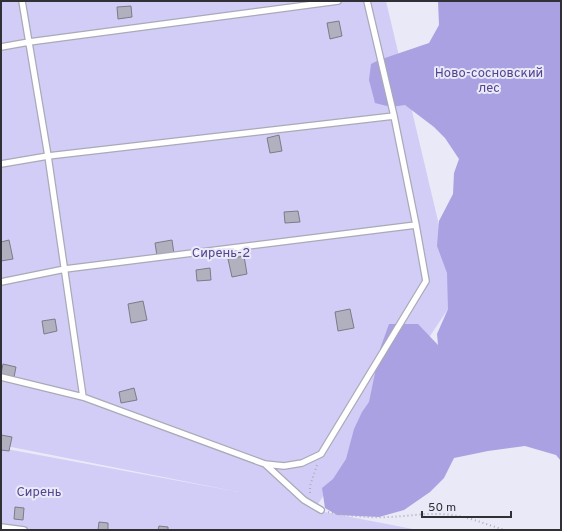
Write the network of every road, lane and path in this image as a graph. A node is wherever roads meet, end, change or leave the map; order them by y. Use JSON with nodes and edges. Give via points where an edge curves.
{"nodes":[{"id":1,"x":22,"y":1,"type":"edge"},
{"id":2,"x":338,"y":1,"type":"edge"},
{"id":3,"x":367,"y":1,"type":"edge"},
{"id":4,"x":29,"y":42,"type":"junction"},
{"id":5,"x":1,"y":47,"type":"edge"},
{"id":6,"x":394,"y":116,"type":"junction"},
{"id":7,"x":48,"y":156,"type":"junction"},
{"id":8,"x":1,"y":164,"type":"edge"},
{"id":9,"x":416,"y":225,"type":"junction"},
{"id":10,"x":65,"y":269,"type":"junction"},
{"id":11,"x":1,"y":282,"type":"edge"},
{"id":12,"x":1,"y":377,"type":"edge"},
{"id":13,"x":83,"y":397,"type":"junction"},
{"id":14,"x":321,"y":454,"type":"junction"},
{"id":15,"x":265,"y":464,"type":"junction"},
{"id":16,"x":310,"y":504,"type":"junction"},
{"id":17,"x":321,"y":510,"type":"joint"},
{"id":18,"x":1,"y":527,"type":"edge"},
{"id":19,"x":24,"y":530,"type":"edge"},
{"id":20,"x":505,"y":530,"type":"edge"}],
"edges":[{"from":1,"to":4,"type":"lane"},
{"from":2,"to":4,"type":"lane"},
{"from":3,"to":6,"type":"lane"},
{"from":4,"to":5,"type":"lane"},
{"from":4,"to":7,"type":"lane"},
{"from":6,"to":7,"type":"lane"},
{"from":6,"to":9,"type":"lane"},
{"from":7,"to":8,"type":"lane"},
{"from":7,"to":10,"type":"lane"},
{"from":9,"to":10,"type":"lane"},
{"from":9,"to":14,"type":"lane","via":[[426,281]]},
{"from":10,"to":11,"type":"lane"},
{"from":10,"to":13,"type":"lane"},
{"from":12,"to":13,"type":"lane"},
{"from":13,"to":15,"type":"lane"},
{"from":14,"to":15,"type":"lane","via":[[302,463],[284,466]]},
{"from":14,"to":16,"type":"path","via":[[310,486]]},
{"from":15,"to":16,"type":"lane"},
{"from":16,"to":17,"type":"lane"},
{"from":17,"to":20,"type":"path","via":[[356,516],[452,515]]},
{"from":18,"to":19,"type":"lane"}]}
